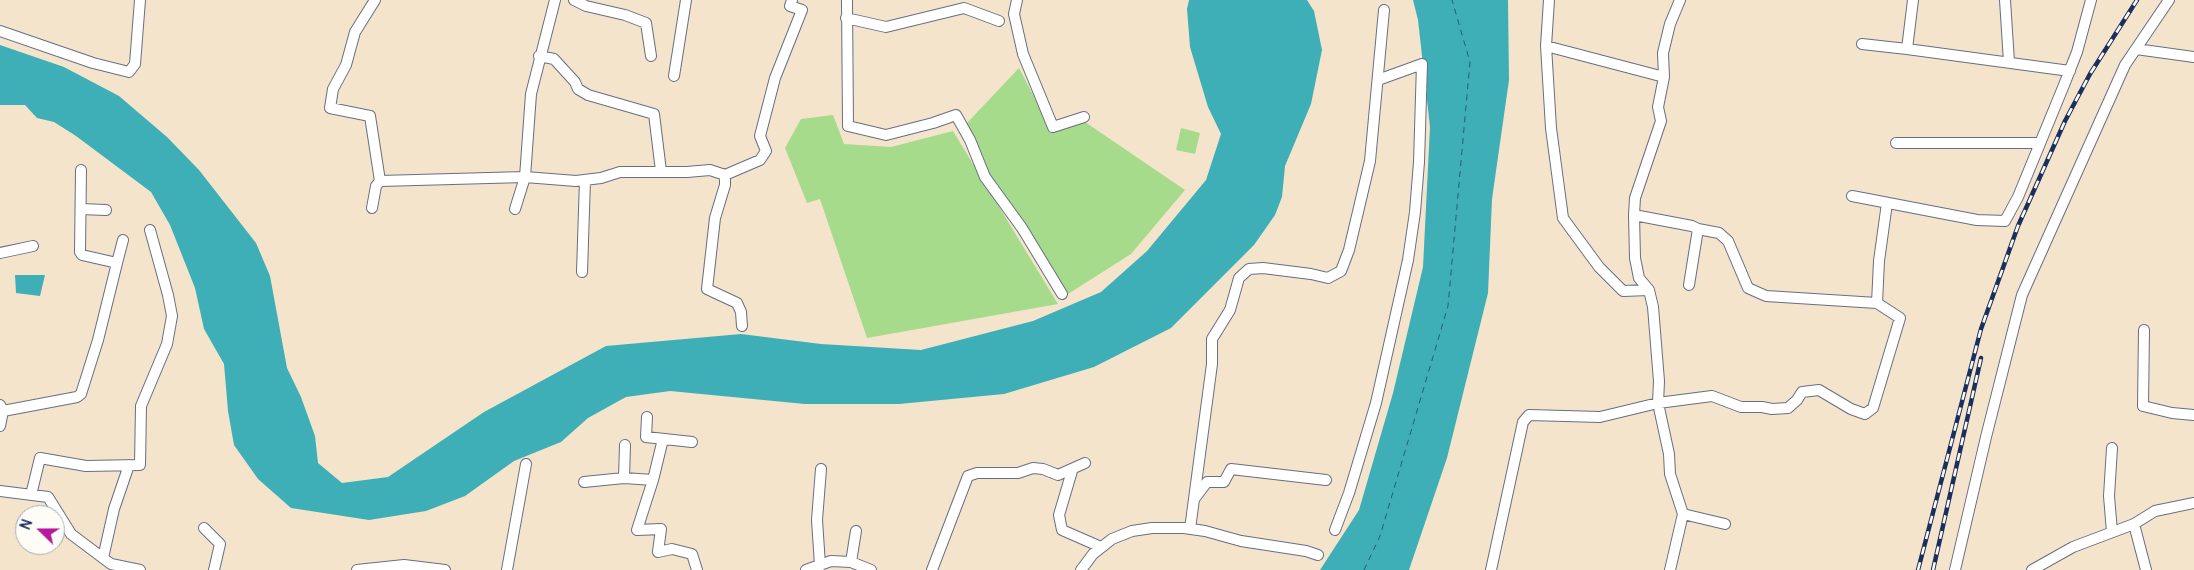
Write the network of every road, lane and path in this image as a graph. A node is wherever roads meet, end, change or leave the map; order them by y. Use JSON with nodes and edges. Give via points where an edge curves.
{"nodes":[{"id":1,"x":140,"y":0,"type":"edge"},
{"id":2,"x":375,"y":0,"type":"edge"},
{"id":3,"x":555,"y":0,"type":"edge"},
{"id":4,"x":574,"y":0,"type":"edge"},
{"id":5,"x":686,"y":0,"type":"edge"},
{"id":6,"x":792,"y":0,"type":"edge"},
{"id":7,"x":847,"y":0,"type":"edge"},
{"id":8,"x":1017,"y":0,"type":"edge"},
{"id":9,"x":1549,"y":0,"type":"edge"},
{"id":10,"x":1680,"y":0,"type":"edge"},
{"id":11,"x":1913,"y":0,"type":"edge"},
{"id":12,"x":2005,"y":0,"type":"edge"},
{"id":13,"x":2091,"y":0,"type":"edge"},
{"id":14,"x":2169,"y":0,"type":"edge"},
{"id":15,"x":1384,"y":10,"type":"dead end"},
{"id":16,"x":846,"y":18,"type":"junction"},
{"id":17,"x":999,"y":20,"type":"dead end"},
{"id":18,"x":0,"y":31,"type":"edge"},
{"id":19,"x":1862,"y":44,"type":"dead end"},
{"id":20,"x":1546,"y":46,"type":"junction"},
{"id":21,"x":1907,"y":49,"type":"junction"},
{"id":22,"x":2136,"y":49,"type":"junction"},
{"id":23,"x":539,"y":56,"type":"junction"},
{"id":24,"x":651,"y":56,"type":"dead end"},
{"id":25,"x":2194,"y":57,"type":"edge"},
{"id":26,"x":2009,"y":62,"type":"junction"},
{"id":27,"x":2070,"y":71,"type":"junction"},
{"id":28,"x":674,"y":76,"type":"dead end"},
{"id":29,"x":1664,"y":77,"type":"junction"},
{"id":30,"x":1378,"y":80,"type":"junction"},
{"id":31,"x":1084,"y":117,"type":"dead end"},
{"id":32,"x":1896,"y":143,"type":"dead end"},
{"id":33,"x":2040,"y":143,"type":"junction"},
{"id":34,"x":81,"y":170,"type":"dead end"},
{"id":35,"x":661,"y":171,"type":"junction"},
{"id":36,"x":725,"y":175,"type":"junction"},
{"id":37,"x":525,"y":177,"type":"junction"},
{"id":38,"x":586,"y":180,"type":"junction"},
{"id":39,"x":380,"y":181,"type":"junction"},
{"id":40,"x":1852,"y":196,"type":"dead end"},
{"id":41,"x":1887,"y":203,"type":"junction"},
{"id":42,"x":372,"y":208,"type":"dead end"},
{"id":43,"x":81,"y":209,"type":"junction"},
{"id":44,"x":514,"y":209,"type":"dead end"},
{"id":45,"x":106,"y":210,"type":"dead end"},
{"id":46,"x":1634,"y":215,"type":"junction"},
{"id":47,"x":1698,"y":229,"type":"junction"},
{"id":48,"x":150,"y":230,"type":"dead end"},
{"id":49,"x":123,"y":240,"type":"dead end"},
{"id":50,"x":32,"y":246,"type":"dead end"},
{"id":51,"x":0,"y":253,"type":"edge"},
{"id":52,"x":117,"y":263,"type":"junction"},
{"id":53,"x":582,"y":272,"type":"dead end"},
{"id":54,"x":1689,"y":285,"type":"dead end"},
{"id":55,"x":1649,"y":290,"type":"junction"},
{"id":56,"x":1062,"y":294,"type":"dead end"},
{"id":57,"x":1877,"y":303,"type":"junction"},
{"id":58,"x":742,"y":326,"type":"dead end"},
{"id":59,"x":2144,"y":330,"type":"dead end"},
{"id":60,"x":1658,"y":403,"type":"junction"},
{"id":61,"x":2,"y":408,"type":"edge"},
{"id":62,"x":2194,"y":415,"type":"edge"},
{"id":63,"x":647,"y":417,"type":"dead end"},
{"id":64,"x":0,"y":426,"type":"edge"},
{"id":65,"x":663,"y":438,"type":"junction"},
{"id":66,"x":692,"y":442,"type":"dead end"},
{"id":67,"x":625,"y":445,"type":"dead end"},
{"id":68,"x":2112,"y":448,"type":"dead end"},
{"id":69,"x":1085,"y":463,"type":"dead end"},
{"id":70,"x":526,"y":464,"type":"dead end"},
{"id":71,"x":129,"y":465,"type":"junction"},
{"id":72,"x":821,"y":469,"type":"dead end"},
{"id":73,"x":1072,"y":471,"type":"junction"},
{"id":74,"x":624,"y":478,"type":"junction"},
{"id":75,"x":653,"y":480,"type":"junction"},
{"id":76,"x":1326,"y":480,"type":"dead end"},
{"id":77,"x":584,"y":482,"type":"dead end"},
{"id":78,"x":0,"y":491,"type":"edge"},
{"id":79,"x":31,"y":495,"type":"junction"},
{"id":80,"x":1194,"y":498,"type":"junction"},
{"id":81,"x":2194,"y":503,"type":"edge"},
{"id":82,"x":1683,"y":514,"type":"junction"},
{"id":83,"x":1725,"y":524,"type":"dead end"},
{"id":84,"x":2134,"y":524,"type":"junction"},
{"id":85,"x":204,"y":528,"type":"dead end"},
{"id":86,"x":1190,"y":529,"type":"junction"},
{"id":87,"x":1335,"y":530,"type":"dead end"},
{"id":88,"x":856,"y":531,"type":"dead end"},
{"id":89,"x":2112,"y":532,"type":"junction"},
{"id":90,"x":1101,"y":548,"type":"junction"},
{"id":91,"x":1318,"y":555,"type":"dead end"},
{"id":92,"x":851,"y":562,"type":"junction"},
{"id":93,"x":108,"y":564,"type":"edge"},
{"id":94,"x":819,"y":567,"type":"edge"},
{"id":95,"x":140,"y":570,"type":"edge"},
{"id":96,"x":214,"y":570,"type":"edge"},
{"id":97,"x":357,"y":570,"type":"edge"},
{"id":98,"x":438,"y":570,"type":"edge"},
{"id":99,"x":507,"y":570,"type":"edge"},
{"id":100,"x":697,"y":570,"type":"edge"},
{"id":101,"x":806,"y":570,"type":"edge"},
{"id":102,"x":871,"y":570,"type":"edge"},
{"id":103,"x":932,"y":570,"type":"edge"},
{"id":104,"x":1081,"y":570,"type":"edge"},
{"id":105,"x":1491,"y":570,"type":"edge"},
{"id":106,"x":1670,"y":570,"type":"edge"},
{"id":107,"x":1955,"y":570,"type":"edge"},
{"id":108,"x":2032,"y":570,"type":"edge"},
{"id":109,"x":2146,"y":570,"type":"edge"}],
"edges":[{"from":1,"to":18,"type":"street","via":[[135,64],[128,72]]},
{"from":2,"to":39,"type":"street","via":[[355,32],[346,65],[333,89],[330,108],[370,116]]},
{"from":3,"to":23,"type":"street"},
{"from":4,"to":24,"type":"street","via":[[646,23]]},
{"from":5,"to":28,"type":"street"},
{"from":6,"to":36,"type":"street","via":[[790,6],[802,10],[775,78],[760,136],[766,151],[760,160]]},
{"from":7,"to":16,"type":"street"},
{"from":8,"to":31,"type":"street","via":[[1014,14],[1023,54],[1053,127]]},
{"from":9,"to":20,"type":"street"},
{"from":10,"to":29,"type":"street","via":[[1663,53]]},
{"from":11,"to":21,"type":"street"},
{"from":12,"to":26,"type":"street"},
{"from":13,"to":27,"type":"street"},
{"from":14,"to":22,"type":"street"},
{"from":15,"to":30,"type":"street"},
{"from":16,"to":17,"type":"street","via":[[886,27],[964,8]]},
{"from":16,"to":56,"type":"street","via":[[848,126],[886,135],[956,115],[985,177],[1022,228]]},
{"from":19,"to":21,"type":"street"},
{"from":20,"to":29,"type":"street"},
{"from":20,"to":55,"type":"street","via":[[1551,128],[1563,218],[1599,267],[1623,291]]},
{"from":21,"to":26,"type":"street"},
{"from":22,"to":25,"type":"street"},
{"from":22,"to":107,"type":"street","via":[[2125,65],[2022,295]]},
{"from":23,"to":35,"type":"street","via":[[554,59],[578,89],[588,96],[654,114]]},
{"from":23,"to":37,"type":"street","via":[[531,94]]},
{"from":26,"to":27,"type":"street"},
{"from":27,"to":33,"type":"street"},
{"from":29,"to":46,"type":"street","via":[[1658,107],[1661,121],[1635,198]]},
{"from":30,"to":80,"type":"street","via":[[1370,161],[1341,271],[1328,278],[1249,269],[1239,278],[1230,310],[1212,339],[1212,364]]},
{"from":30,"to":87,"type":"street","via":[[1422,64],[1419,162],[1408,260],[1376,403]]},
{"from":32,"to":33,"type":"street"},
{"from":33,"to":41,"type":"street","via":[[2005,221],[1977,220]]},
{"from":34,"to":43,"type":"street"},
{"from":35,"to":36,"type":"street","via":[[710,170]]},
{"from":35,"to":38,"type":"street","via":[[620,172]]},
{"from":36,"to":58,"type":"street","via":[[715,218],[707,289],[737,303]]},
{"from":37,"to":38,"type":"street"},
{"from":37,"to":39,"type":"street"},
{"from":37,"to":44,"type":"street"},
{"from":38,"to":53,"type":"street"},
{"from":39,"to":42,"type":"street"},
{"from":40,"to":41,"type":"street"},
{"from":41,"to":57,"type":"street"},
{"from":43,"to":45,"type":"street"},
{"from":43,"to":52,"type":"street","via":[[80,254]]},
{"from":46,"to":47,"type":"street"},
{"from":46,"to":55,"type":"street","via":[[1635,258],[1639,278]]},
{"from":47,"to":54,"type":"street"},
{"from":47,"to":57,"type":"street","via":[[1719,233],[1728,241],[1748,288],[1766,296]]},
{"from":48,"to":71,"type":"street","via":[[168,295],[171,323],[164,350],[141,406],[140,465]]},
{"from":49,"to":52,"type":"street"},
{"from":50,"to":51,"type":"street"},
{"from":52,"to":61,"type":"street","via":[[80,396]]},
{"from":55,"to":60,"type":"street","via":[[1655,324]]},
{"from":57,"to":60,"type":"street","via":[[1900,318],[1873,408],[1865,414],[1819,390],[1802,392],[1788,408],[1741,407],[1712,396]]},
{"from":59,"to":62,"type":"street","via":[[2143,406]]},
{"from":60,"to":82,"type":"street","via":[[1670,474]]},
{"from":60,"to":105,"type":"street","via":[[1600,417],[1529,415],[1523,422]]},
{"from":61,"to":64,"type":"street"},
{"from":63,"to":65,"type":"street","via":[[646,437]]},
{"from":65,"to":66,"type":"street"},
{"from":65,"to":75,"type":"street"},
{"from":67,"to":74,"type":"street"},
{"from":68,"to":89,"type":"street","via":[[2109,496]]},
{"from":69,"to":73,"type":"street"},
{"from":70,"to":99,"type":"street"},
{"from":71,"to":79,"type":"street","via":[[75,465],[40,458]]},
{"from":71,"to":93,"type":"street","via":[[114,510]]},
{"from":72,"to":94,"type":"street","via":[[817,520]]},
{"from":73,"to":90,"type":"street","via":[[1059,515],[1062,530]]},
{"from":73,"to":103,"type":"street","via":[[1058,475],[1033,468],[1018,474],[977,473],[968,476]]},
{"from":74,"to":75,"type":"street"},
{"from":74,"to":77,"type":"street"},
{"from":75,"to":100,"type":"street","via":[[637,530],[661,529],[658,552],[672,549],[692,554]]},
{"from":76,"to":80,"type":"street","via":[[1231,469],[1224,482],[1207,482]]},
{"from":78,"to":79,"type":"street"},
{"from":79,"to":93,"type":"street","via":[[48,497],[71,534]]},
{"from":80,"to":86,"type":"street"},
{"from":81,"to":84,"type":"street","via":[[2155,511]]},
{"from":82,"to":83,"type":"street"},
{"from":82,"to":106,"type":"street"},
{"from":84,"to":89,"type":"street"},
{"from":84,"to":109,"type":"street"},
{"from":85,"to":96,"type":"street","via":[[220,544]]},
{"from":86,"to":90,"type":"street","via":[[1132,531],[1112,539]]},
{"from":86,"to":91,"type":"street"},
{"from":88,"to":92,"type":"street"},
{"from":89,"to":108,"type":"street","via":[[2073,547]]},
{"from":90,"to":104,"type":"street","via":[[1092,554]]},
{"from":92,"to":94,"type":"street","via":[[831,560]]},
{"from":92,"to":102,"type":"street"},
{"from":93,"to":95,"type":"street"},
{"from":94,"to":101,"type":"street"},
{"from":97,"to":98,"type":"street","via":[[404,565]]}]}
